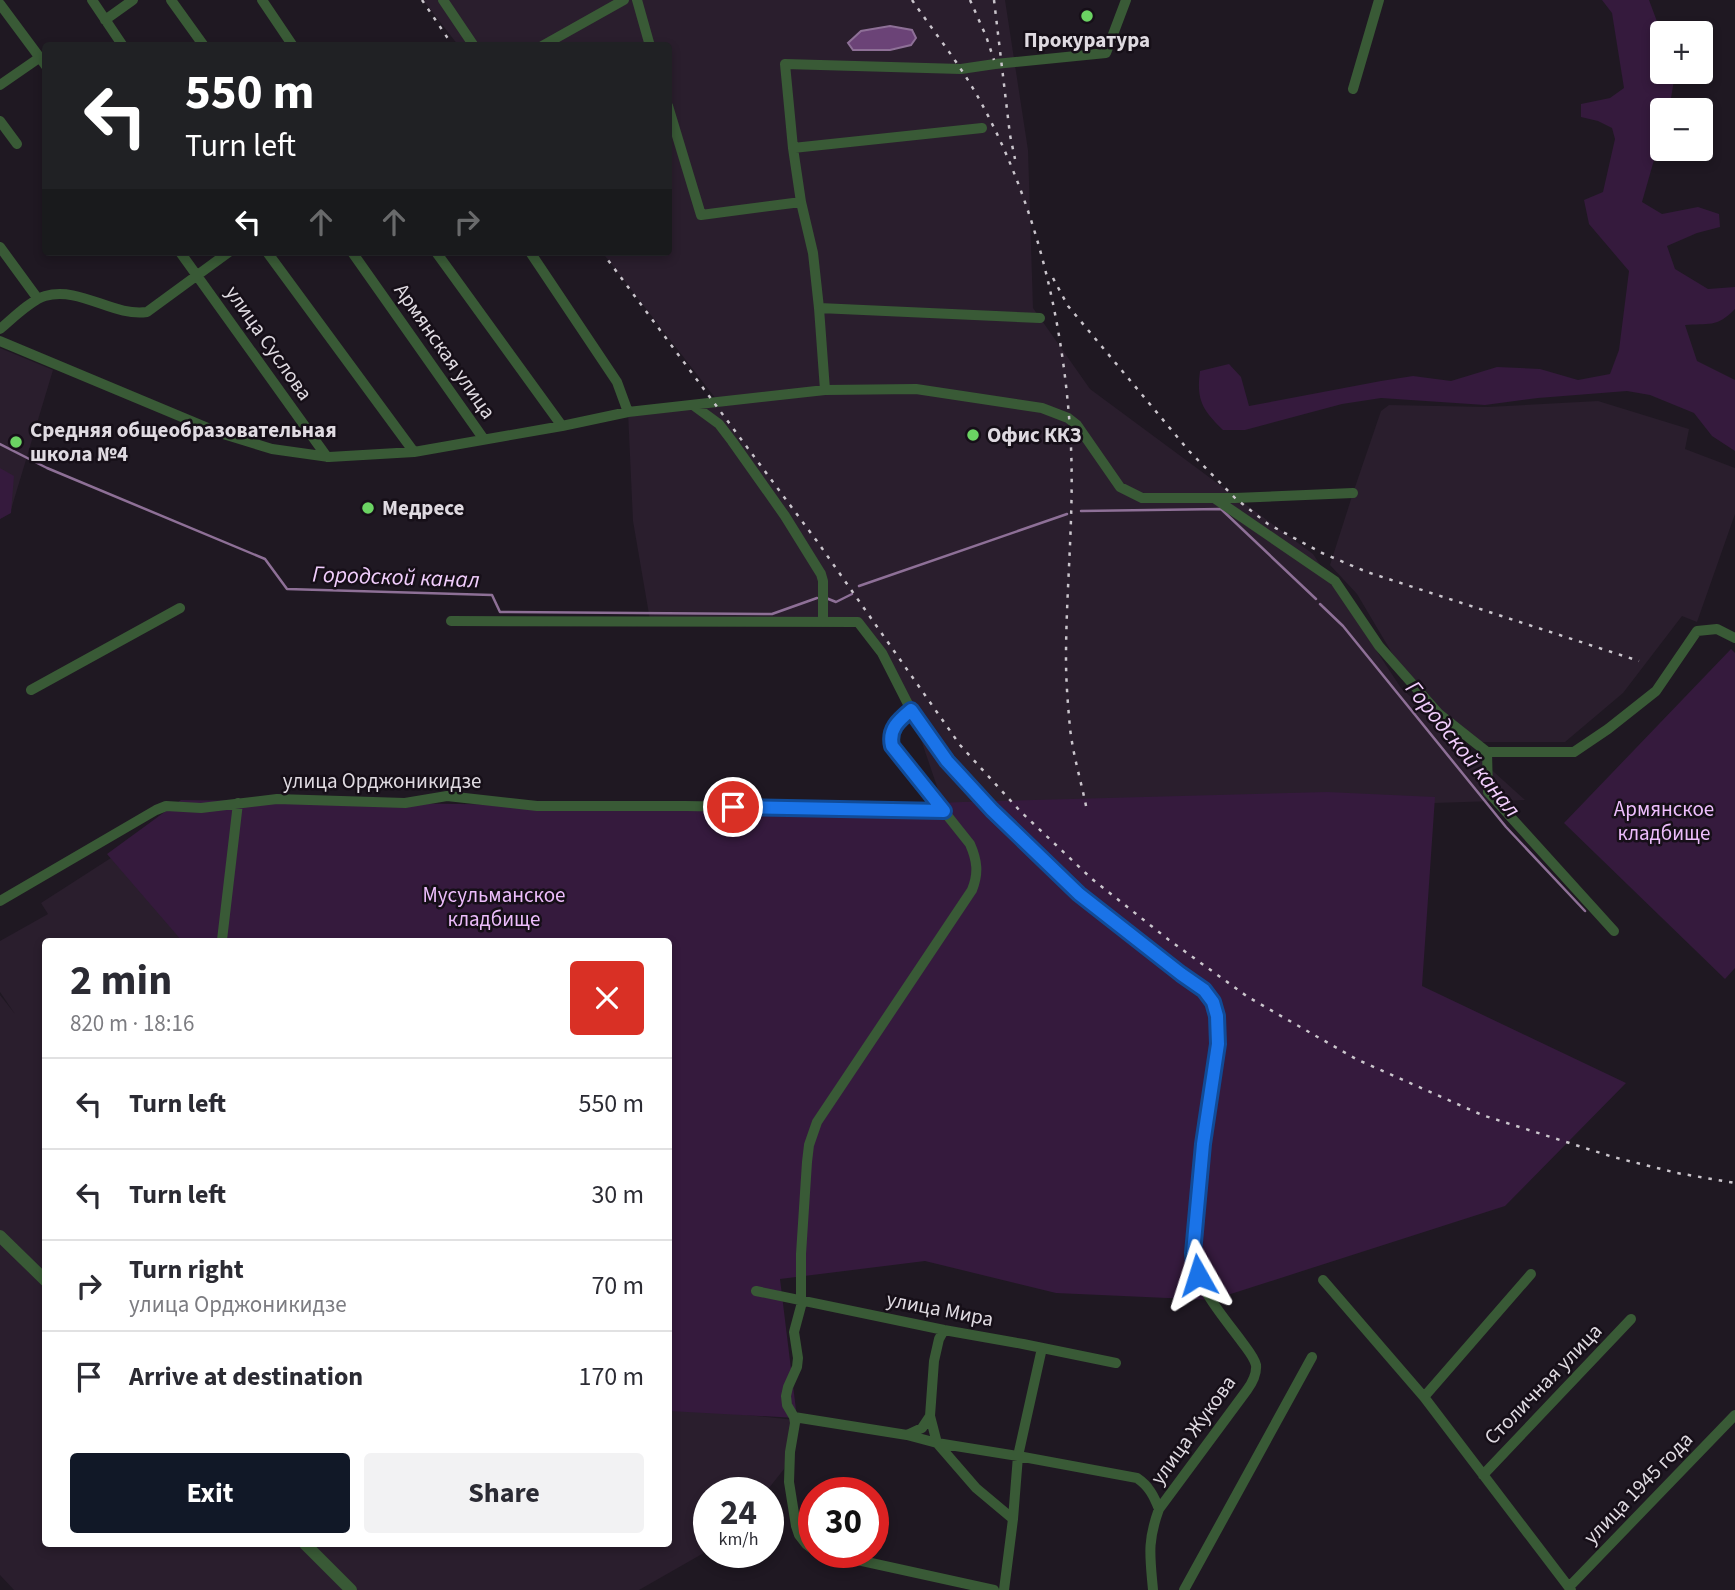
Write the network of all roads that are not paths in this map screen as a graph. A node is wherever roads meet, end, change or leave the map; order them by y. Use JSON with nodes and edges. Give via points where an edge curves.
{"nodes":[{"id":1,"x":92,"y":0,"type":"edge"},
{"id":2,"x":133,"y":0,"type":"edge"},
{"id":3,"x":171,"y":0,"type":"edge"},
{"id":4,"x":262,"y":0,"type":"edge"},
{"id":5,"x":443,"y":0,"type":"edge"},
{"id":6,"x":624,"y":0,"type":"edge"},
{"id":7,"x":636,"y":0,"type":"edge"},
{"id":8,"x":1126,"y":0,"type":"edge"},
{"id":9,"x":1379,"y":0,"type":"edge"},
{"id":10,"x":0,"y":4,"type":"edge"},
{"id":11,"x":106,"y":20,"type":"junction"},
{"id":12,"x":121,"y":42,"type":"edge"},
{"id":13,"x":201,"y":42,"type":"edge"},
{"id":14,"x":290,"y":42,"type":"edge"},
{"id":15,"x":471,"y":42,"type":"edge"},
{"id":16,"x":549,"y":42,"type":"edge"},
{"id":17,"x":649,"y":42,"type":"edge"},
{"id":18,"x":42,"y":61,"type":"edge"},
{"id":19,"x":42,"y":63,"type":"edge"},
{"id":20,"x":0,"y":85,"type":"edge"},
{"id":21,"x":1353,"y":89,"type":"dead end"},
{"id":22,"x":672,"y":119,"type":"edge"},
{"id":23,"x":0,"y":121,"type":"edge"},
{"id":24,"x":982,"y":128,"type":"dead end"},
{"id":25,"x":17,"y":144,"type":"dead end"},
{"id":26,"x":793,"y":148,"type":"junction"},
{"id":27,"x":801,"y":202,"type":"junction"},
{"id":28,"x":0,"y":247,"type":"edge"},
{"id":29,"x":183,"y":256,"type":"edge"},
{"id":30,"x":224,"y":256,"type":"edge"},
{"id":31,"x":270,"y":256,"type":"edge"},
{"id":32,"x":355,"y":256,"type":"edge"},
{"id":33,"x":439,"y":256,"type":"edge"},
{"id":34,"x":533,"y":256,"type":"edge"},
{"id":35,"x":198,"y":275,"type":"junction"},
{"id":36,"x":41,"y":298,"type":"junction"},
{"id":37,"x":820,"y":308,"type":"junction"},
{"id":38,"x":1040,"y":317,"type":"dead end"},
{"id":39,"x":0,"y":329,"type":"edge"},
{"id":40,"x":0,"y":341,"type":"edge"},
{"id":41,"x":825,"y":390,"type":"junction"},
{"id":42,"x":693,"y":405,"type":"junction"},
{"id":43,"x":628,"y":412,"type":"junction"},
{"id":44,"x":562,"y":426,"type":"junction"},
{"id":45,"x":483,"y":438,"type":"junction"},
{"id":46,"x":414,"y":452,"type":"junction"},
{"id":47,"x":327,"y":457,"type":"junction"},
{"id":48,"x":1353,"y":493,"type":"dead end"},
{"id":49,"x":1214,"y":498,"type":"junction"},
{"id":50,"x":180,"y":608,"type":"dead end"},
{"id":51,"x":451,"y":621,"type":"dead end"},
{"id":52,"x":823,"y":622,"type":"junction"},
{"id":53,"x":1735,"y":638,"type":"edge"},
{"id":54,"x":32,"y":690,"type":"dead end"},
{"id":55,"x":911,"y":710,"type":"junction"},
{"id":56,"x":1487,"y":752,"type":"junction"},
{"id":57,"x":238,"y":803,"type":"junction"},
{"id":58,"x":944,"y":811,"type":"junction"},
{"id":59,"x":0,"y":901,"type":"edge"},
{"id":60,"x":1614,"y":931,"type":"dead end"},
{"id":61,"x":222,"y":938,"type":"edge"},
{"id":62,"x":0,"y":1236,"type":"edge"},
{"id":63,"x":1531,"y":1274,"type":"dead end"},
{"id":64,"x":42,"y":1277,"type":"edge"},
{"id":65,"x":1323,"y":1280,"type":"dead end"},
{"id":66,"x":756,"y":1291,"type":"dead end"},
{"id":67,"x":801,"y":1301,"type":"junction"},
{"id":68,"x":1630,"y":1319,"type":"dead end"},
{"id":69,"x":944,"y":1330,"type":"junction"},
{"id":70,"x":1042,"y":1348,"type":"junction"},
{"id":71,"x":1312,"y":1357,"type":"dead end"},
{"id":72,"x":1116,"y":1363,"type":"dead end"},
{"id":73,"x":1424,"y":1397,"type":"junction"},
{"id":74,"x":1735,"y":1415,"type":"edge"},
{"id":75,"x":930,"y":1416,"type":"junction"},
{"id":76,"x":794,"y":1417,"type":"junction"},
{"id":77,"x":907,"y":1435,"type":"junction"},
{"id":78,"x":937,"y":1443,"type":"junction"},
{"id":79,"x":1018,"y":1456,"type":"junction"},
{"id":80,"x":1483,"y":1475,"type":"junction"},
{"id":81,"x":1160,"y":1509,"type":"junction"},
{"id":82,"x":1013,"y":1519,"type":"junction"},
{"id":83,"x":798,"y":1532,"type":"edge"},
{"id":84,"x":308,"y":1547,"type":"edge"},
{"id":85,"x":889,"y":1567,"type":"edge"},
{"id":86,"x":1570,"y":1588,"type":"edge"},
{"id":87,"x":351,"y":1590,"type":"edge"},
{"id":88,"x":994,"y":1590,"type":"edge"},
{"id":89,"x":1004,"y":1590,"type":"edge"},
{"id":90,"x":1153,"y":1590,"type":"edge"},
{"id":91,"x":1184,"y":1590,"type":"edge"}],
"edges":[{"from":1,"to":11,"type":"street"},
{"from":2,"to":11,"type":"street"},
{"from":3,"to":13,"type":"street"},
{"from":4,"to":14,"type":"street"},
{"from":5,"to":15,"type":"street"},
{"from":6,"to":16,"type":"street"},
{"from":7,"to":17,"type":"street"},
{"from":8,"to":26,"type":"street","via":[[1106,53],[961,69],[785,64]]},
{"from":9,"to":21,"type":"street"},
{"from":10,"to":18,"type":"street"},
{"from":11,"to":12,"type":"street"},
{"from":19,"to":20,"type":"street"},
{"from":22,"to":27,"type":"street","via":[[701,215]]},
{"from":23,"to":25,"type":"street"},
{"from":24,"to":26,"type":"street"},
{"from":26,"to":27,"type":"street"},
{"from":27,"to":37,"type":"street"},
{"from":28,"to":36,"type":"street"},
{"from":29,"to":35,"type":"street","name":"улица Суслова"},
{"from":30,"to":35,"type":"street"},
{"from":31,"to":46,"type":"street"},
{"from":32,"to":45,"type":"street","name":"Армянская улица"},
{"from":33,"to":44,"type":"street"},
{"from":34,"to":43,"type":"street","via":[[617,382]]},
{"from":35,"to":36,"type":"street","via":[[147,312],[131,313],[71,295]]},
{"from":35,"to":47,"type":"street","name":"улица Суслова"},
{"from":36,"to":39,"type":"street"},
{"from":37,"to":38,"type":"street"},
{"from":37,"to":41,"type":"street"},
{"from":40,"to":47,"type":"street","via":[[220,433],[272,449]]},
{"from":41,"to":42,"type":"street"},
{"from":41,"to":49,"type":"street","via":[[916,389],[1042,408],[1077,425],[1120,486],[1142,498]]},
{"from":42,"to":43,"type":"street"},
{"from":42,"to":52,"type":"street","via":[[719,424],[732,441],[821,573]]},
{"from":43,"to":44,"type":"street"},
{"from":44,"to":45,"type":"street"},
{"from":45,"to":46,"type":"street"},
{"from":46,"to":47,"type":"street"},
{"from":48,"to":49,"type":"street"},
{"from":49,"to":56,"type":"street","via":[[1335,581],[1379,646],[1439,714]]},
{"from":50,"to":54,"type":"street"},
{"from":51,"to":52,"type":"street"},
{"from":52,"to":55,"type":"street","via":[[858,622],[882,653]]},
{"from":53,"to":56,"type":"street","via":[[1717,629],[1697,631],[1656,691],[1574,752]]},
{"from":55,"to":58,"type":"street","via":[[892,730],[892,746]]},
{"from":55,"to":81,"type":"street","name":"улица Жукова","via":[[947,761],[992,810],[1079,894],[1204,990],[1213,1002],[1218,1044],[1203,1144],[1194,1264],[1214,1303],[1254,1359],[1256,1373]]},
{"from":56,"to":60,"type":"street","via":[[1488,792]]},
{"from":57,"to":58,"type":"street","name":"улица Орджоникидзе","via":[[277,799],[405,803],[447,796],[537,806]]},
{"from":57,"to":59,"type":"street","name":"улица Орджоникидзе","via":[[156,810]]},
{"from":57,"to":61,"type":"street"},
{"from":58,"to":67,"type":"street","via":[[970,844],[976,880],[817,1122],[807,1162]]},
{"from":62,"to":64,"type":"street"},
{"from":63,"to":73,"type":"street"},
{"from":65,"to":73,"type":"street"},
{"from":66,"to":67,"type":"street","name":"улица Мира"},
{"from":67,"to":69,"type":"street","name":"улица Мира"},
{"from":67,"to":76,"type":"street","via":[[794,1332],[797,1367],[786,1396]]},
{"from":68,"to":80,"type":"street","name":"Столичная улица"},
{"from":69,"to":70,"type":"street","name":"улица Мира"},
{"from":69,"to":75,"type":"street","via":[[934,1362]]},
{"from":70,"to":72,"type":"street","name":"улица Мира"},
{"from":70,"to":79,"type":"street"},
{"from":71,"to":91,"type":"street"},
{"from":73,"to":80,"type":"street"},
{"from":74,"to":86,"type":"street","name":"улица 1945 года"},
{"from":75,"to":77,"type":"street"},
{"from":75,"to":78,"type":"street"},
{"from":76,"to":77,"type":"street"},
{"from":76,"to":83,"type":"street","via":[[789,1482]]},
{"from":77,"to":78,"type":"street"},
{"from":78,"to":79,"type":"street"},
{"from":78,"to":82,"type":"street","via":[[976,1488]]},
{"from":79,"to":81,"type":"street","via":[[1137,1478],[1152,1492]]},
{"from":79,"to":82,"type":"street"},
{"from":80,"to":86,"type":"street"},
{"from":81,"to":90,"type":"street","name":"улица Жукова","via":[[1149,1550]]},
{"from":82,"to":89,"type":"street"},
{"from":84,"to":87,"type":"street"},
{"from":85,"to":88,"type":"street"}]}
